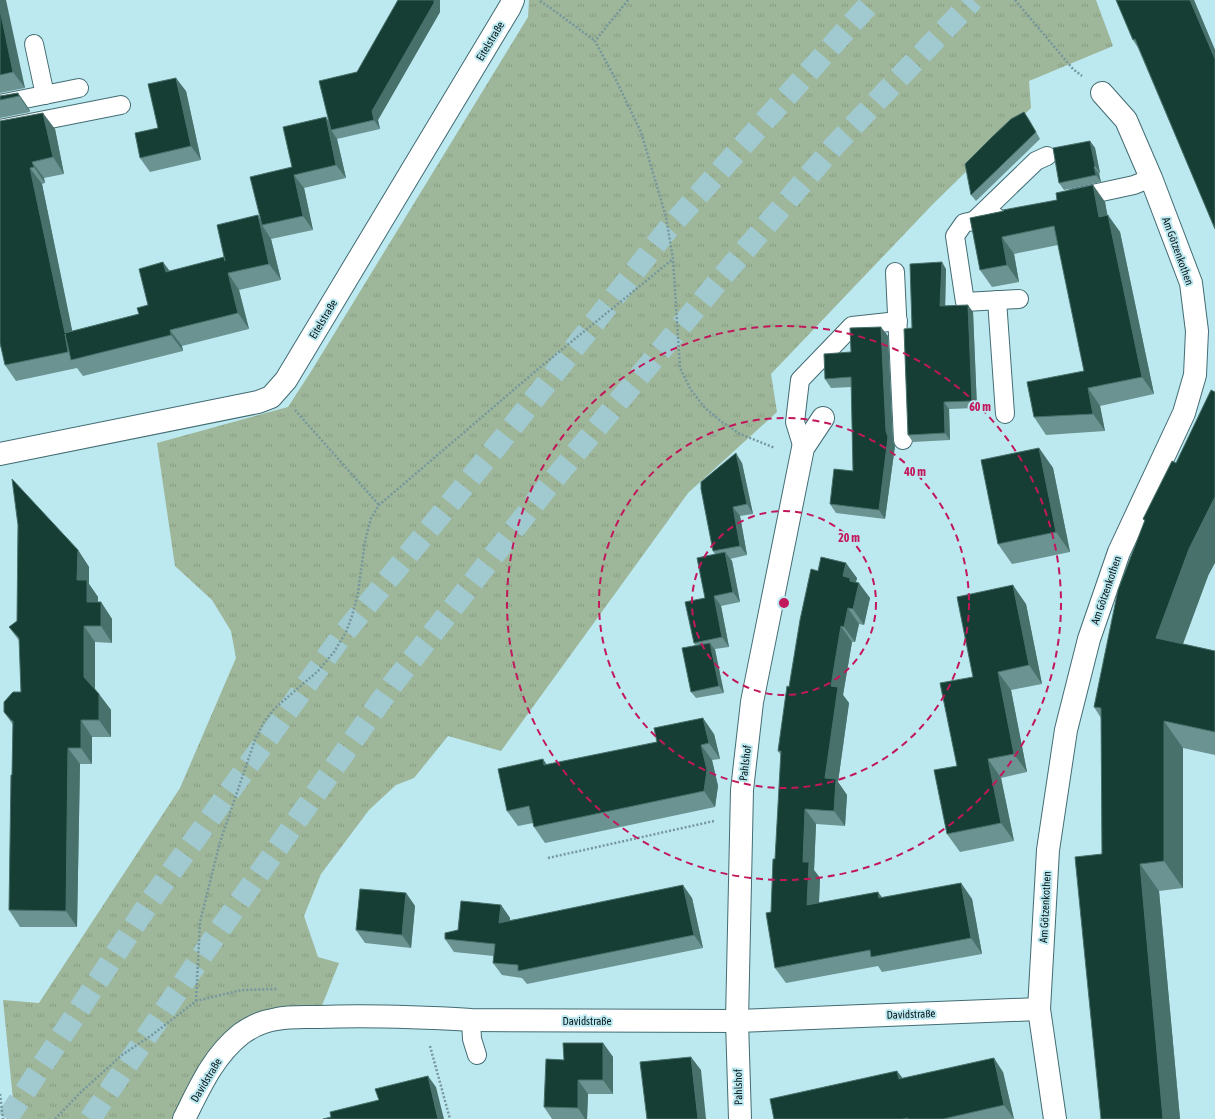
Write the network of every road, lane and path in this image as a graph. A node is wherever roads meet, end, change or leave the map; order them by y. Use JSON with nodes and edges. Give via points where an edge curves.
{"nodes":[{"id":1,"x":513,"y":0,"type":"edge"},
{"id":2,"x":537,"y":0,"type":"edge"},
{"id":3,"x":628,"y":0,"type":"edge"},
{"id":4,"x":1015,"y":0,"type":"edge"},
{"id":5,"x":595,"y":41,"type":"junction"},
{"id":6,"x":34,"y":44,"type":"dead end"},
{"id":7,"x":79,"y":88,"type":"dead end"},
{"id":8,"x":1102,"y":93,"type":"joint"},
{"id":9,"x":45,"y":95,"type":"junction"},
{"id":10,"x":0,"y":104,"type":"edge"},
{"id":11,"x":121,"y":105,"type":"dead end"},
{"id":12,"x":0,"y":128,"type":"edge"},
{"id":13,"x":1047,"y":156,"type":"dead end"},
{"id":14,"x":1151,"y":178,"type":"junction"},
{"id":15,"x":1058,"y":202,"type":"edge"},
{"id":16,"x":1012,"y":212,"type":"edge"},
{"id":17,"x":974,"y":220,"type":"junction"},
{"id":18,"x":673,"y":259,"type":"junction"},
{"id":19,"x":896,"y":272,"type":"dead end"},
{"id":20,"x":1019,"y":299,"type":"dead end"},
{"id":21,"x":997,"y":300,"type":"junction"},
{"id":22,"x":898,"y":321,"type":"junction"},
{"id":23,"x":278,"y":390,"type":"junction"},
{"id":24,"x":1005,"y":414,"type":"dead end"},
{"id":25,"x":823,"y":418,"type":"dead end"},
{"id":26,"x":903,"y":440,"type":"dead end"},
{"id":27,"x":803,"y":448,"type":"junction"},
{"id":28,"x":0,"y":454,"type":"edge"},
{"id":29,"x":379,"y":505,"type":"junction"},
{"id":30,"x":742,"y":815,"type":"junction"},
{"id":31,"x":548,"y":858,"type":"dead end"},
{"id":32,"x":285,"y":989,"type":"dead end"},
{"id":33,"x":196,"y":1001,"type":"junction"},
{"id":34,"x":1040,"y":1009,"type":"junction"},
{"id":35,"x":429,"y":1017,"type":"junction"},
{"id":36,"x":471,"y":1020,"type":"junction"},
{"id":37,"x":737,"y":1021,"type":"junction"},
{"id":38,"x":477,"y":1055,"type":"dead end"},
{"id":39,"x":0,"y":1094,"type":"edge"},
{"id":40,"x":3,"y":1119,"type":"edge"},
{"id":41,"x":55,"y":1119,"type":"edge"},
{"id":42,"x":184,"y":1119,"type":"edge"},
{"id":43,"x":450,"y":1119,"type":"edge"},
{"id":44,"x":740,"y":1119,"type":"edge"},
{"id":45,"x":1055,"y":1119,"type":"edge"}],
"edges":[{"from":1,"to":23,"type":"street","name":"Eitelstraße"},
{"from":2,"to":5,"type":"path"},
{"from":3,"to":5,"type":"path"},
{"from":4,"to":8,"type":"path","via":[[1072,69]]},
{"from":5,"to":18,"type":"path","via":[[641,132],[666,217]]},
{"from":6,"to":9,"type":"lane"},
{"from":7,"to":9,"type":"lane"},
{"from":8,"to":14,"type":"street","name":"Am Götzenkothen","via":[[1126,120]]},
{"from":9,"to":10,"type":"lane"},
{"from":11,"to":12,"type":"lane"},
{"from":13,"to":17,"type":"lane","via":[[1036,161]]},
{"from":14,"to":15,"type":"lane","via":[[1134,185]]},
{"from":14,"to":34,"type":"street","name":"Am Götzenkothen","via":[[1191,283],[1197,331],[1195,375],[1184,413],[1119,552],[1089,639],[1066,730],[1048,850]]},
{"from":16,"to":17,"type":"lane"},
{"from":17,"to":21,"type":"lane","via":[[964,223],[954,236],[965,302]]},
{"from":18,"to":27,"type":"path","via":[[680,368],[691,390],[705,408],[740,434],[779,449]]},
{"from":18,"to":29,"type":"path","via":[[538,369]]},
{"from":19,"to":22,"type":"lane"},
{"from":20,"to":21,"type":"lane"},
{"from":21,"to":24,"type":"lane"},
{"from":22,"to":26,"type":"lane"},
{"from":22,"to":27,"type":"lane","via":[[852,326],[800,380],[795,422]]},
{"from":23,"to":28,"type":"street","name":"Eitelstraße","via":[[271,397],[258,402]]},
{"from":23,"to":29,"type":"path"},
{"from":25,"to":27,"type":"street","name":"Pahlshof"},
{"from":27,"to":30,"type":"street","name":"Pahlshof","via":[[752,702],[742,790]]},
{"from":29,"to":33,"type":"path","via":[[371,518],[365,541],[358,594],[346,632],[318,672],[275,708],[255,740],[220,842],[200,922]]},
{"from":30,"to":31,"type":"path"},
{"from":30,"to":37,"type":"street","name":"Pahlshof"},
{"from":32,"to":33,"type":"path","via":[[242,990]]},
{"from":33,"to":41,"type":"path","via":[[122,1055]]},
{"from":34,"to":37,"type":"street","name":"Davidstraße"},
{"from":34,"to":45,"type":"street","name":"Am Götzenkothen"},
{"from":35,"to":36,"type":"street","name":"Davidstraße"},
{"from":35,"to":42,"type":"street","name":"Davidstraße","via":[[278,1018],[254,1026],[228,1046],[212,1065]]},
{"from":35,"to":43,"type":"path","via":[[428,1038]]},
{"from":36,"to":37,"type":"street","name":"Davidstraße"},
{"from":36,"to":38,"type":"lane","via":[[472,1039]]},
{"from":37,"to":44,"type":"street","name":"Pahlshof"},
{"from":39,"to":40,"type":"path"}]}
